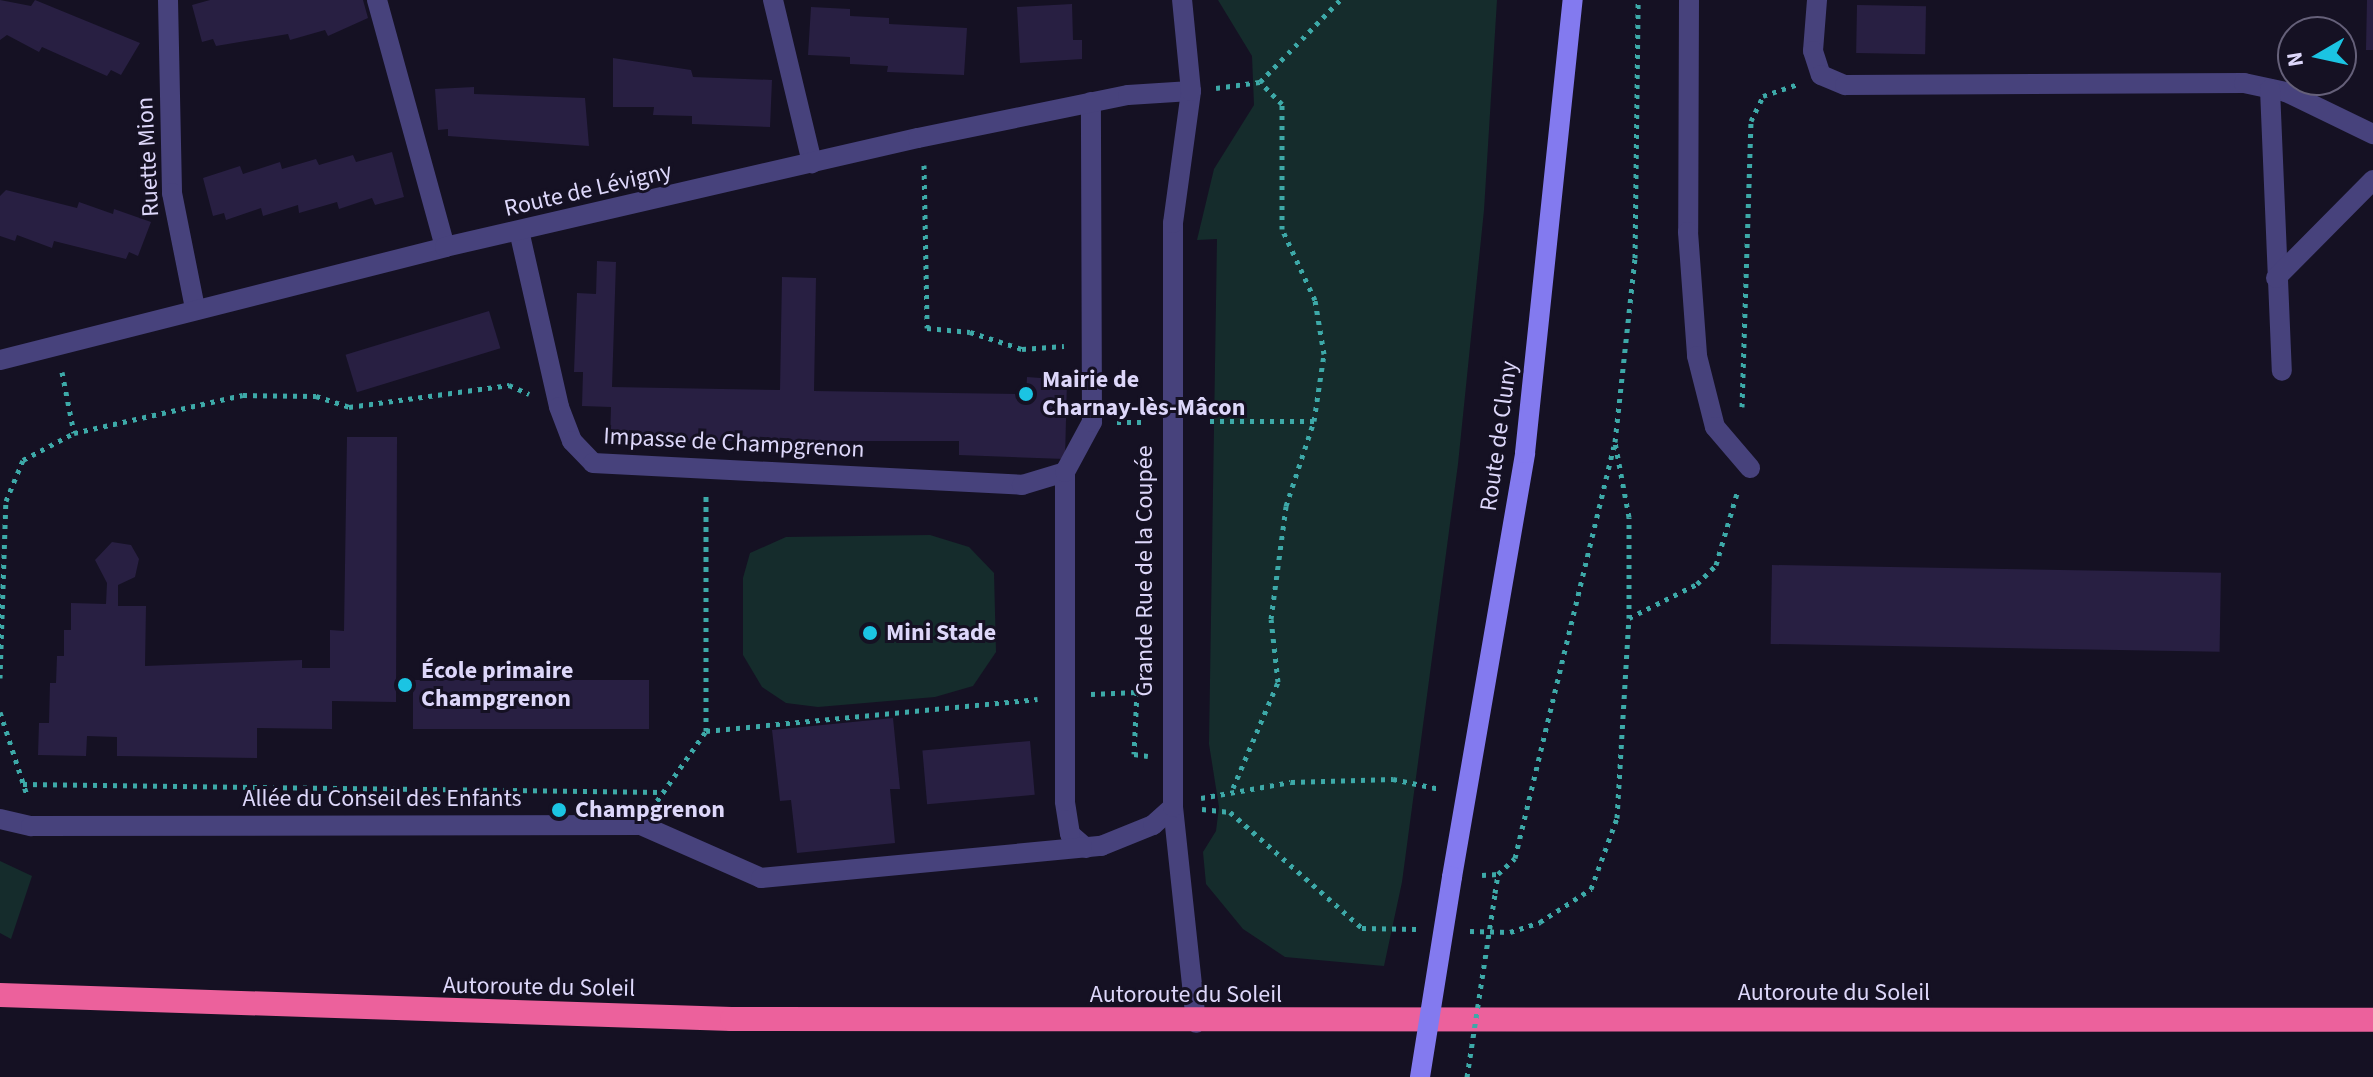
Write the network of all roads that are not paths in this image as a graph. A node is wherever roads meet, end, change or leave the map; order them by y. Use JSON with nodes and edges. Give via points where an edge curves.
{"nodes":[{"id":1,"x":168,"y":0,"type":"edge"},
{"id":2,"x":377,"y":0,"type":"edge"},
{"id":3,"x":773,"y":0,"type":"edge"},
{"id":4,"x":1182,"y":0,"type":"edge"},
{"id":5,"x":1573,"y":0,"type":"edge"},
{"id":6,"x":1689,"y":0,"type":"edge"},
{"id":7,"x":1817,"y":0,"type":"edge"},
{"id":8,"x":2270,"y":89,"type":"junction"},
{"id":9,"x":1191,"y":91,"type":"junction"},
{"id":10,"x":1091,"y":102,"type":"junction"},
{"id":11,"x":2373,"y":134,"type":"edge"},
{"id":12,"x":812,"y":163,"type":"junction"},
{"id":13,"x":2373,"y":180,"type":"edge"},
{"id":14,"x":520,"y":235,"type":"junction"},
{"id":15,"x":445,"y":247,"type":"junction"},
{"id":16,"x":2276,"y":278,"type":"junction"},
{"id":17,"x":195,"y":308,"type":"junction"},
{"id":18,"x":0,"y":360,"type":"edge"},
{"id":19,"x":2282,"y":371,"type":"dead end"},
{"id":20,"x":1745,"y":463,"type":"road end"},
{"id":21,"x":1065,"y":472,"type":"junction"},
{"id":22,"x":1173,"y":807,"type":"junction"},
{"id":23,"x":0,"y":819,"type":"edge"},
{"id":24,"x":1086,"y":848,"type":"junction"},
{"id":25,"x":0,"y":995,"type":"edge"},
{"id":26,"x":2373,"y":1020,"type":"edge"},
{"id":27,"x":1196,"y":1023,"type":"junction"},
{"id":28,"x":1420,"y":1077,"type":"edge"}],
"edges":[{"from":1,"to":17,"type":"street","name":"Ruette Mion","via":[[172,193]]},
{"from":2,"to":15,"type":"street"},
{"from":3,"to":12,"type":"street"},
{"from":4,"to":9,"type":"street","name":"Grande Rue de la Coupée"},
{"from":5,"to":28,"type":"main road","name":"Route de Cluny","bridge":true,"via":[[1525,453]]},
{"from":6,"to":20,"type":"street","via":[[1688,232],[1697,356],[1715,427]]},
{"from":7,"to":8,"type":"street","via":[[1813,51],[1821,75],[1845,85],[2244,83]]},
{"from":8,"to":11,"type":"street","via":[[2327,108]]},
{"from":8,"to":16,"type":"street"},
{"from":9,"to":10,"type":"street","name":"Route de Lévigny"},
{"from":9,"to":22,"type":"street","name":"Grande Rue de la Coupée","via":[[1173,223]]},
{"from":10,"to":12,"type":"street","name":"Route de Lévigny"},
{"from":10,"to":21,"type":"street","via":[[1092,422]]},
{"from":12,"to":14,"type":"street","name":"Route de Lévigny"},
{"from":13,"to":16,"type":"street"},
{"from":14,"to":15,"type":"street","name":"Route de Lévigny"},
{"from":14,"to":21,"type":"street","name":"Impasse de Champgrenon","via":[[559,407],[572,441],[593,463],[1022,485]]},
{"from":15,"to":17,"type":"street","name":"Route de Lévigny"},
{"from":16,"to":19,"type":"street"},
{"from":17,"to":18,"type":"street","name":"Route de Lévigny"},
{"from":21,"to":24,"type":"street","via":[[1070,834]]},
{"from":22,"to":24,"type":"street","name":"Allée du Conseil des Enfants","via":[[1126,839]]},
{"from":22,"to":27,"type":"street","name":"Grande Rue de la Coupée"},
{"from":23,"to":24,"type":"street","name":"Allée du Conseil des Enfants","via":[[31,826],[641,825],[761,878]]},
{"from":25,"to":27,"type":"highway","name":"Autoroute du Soleil","via":[[454,1013]]},
{"from":26,"to":27,"type":"highway","name":"Autoroute du Soleil"}]}
